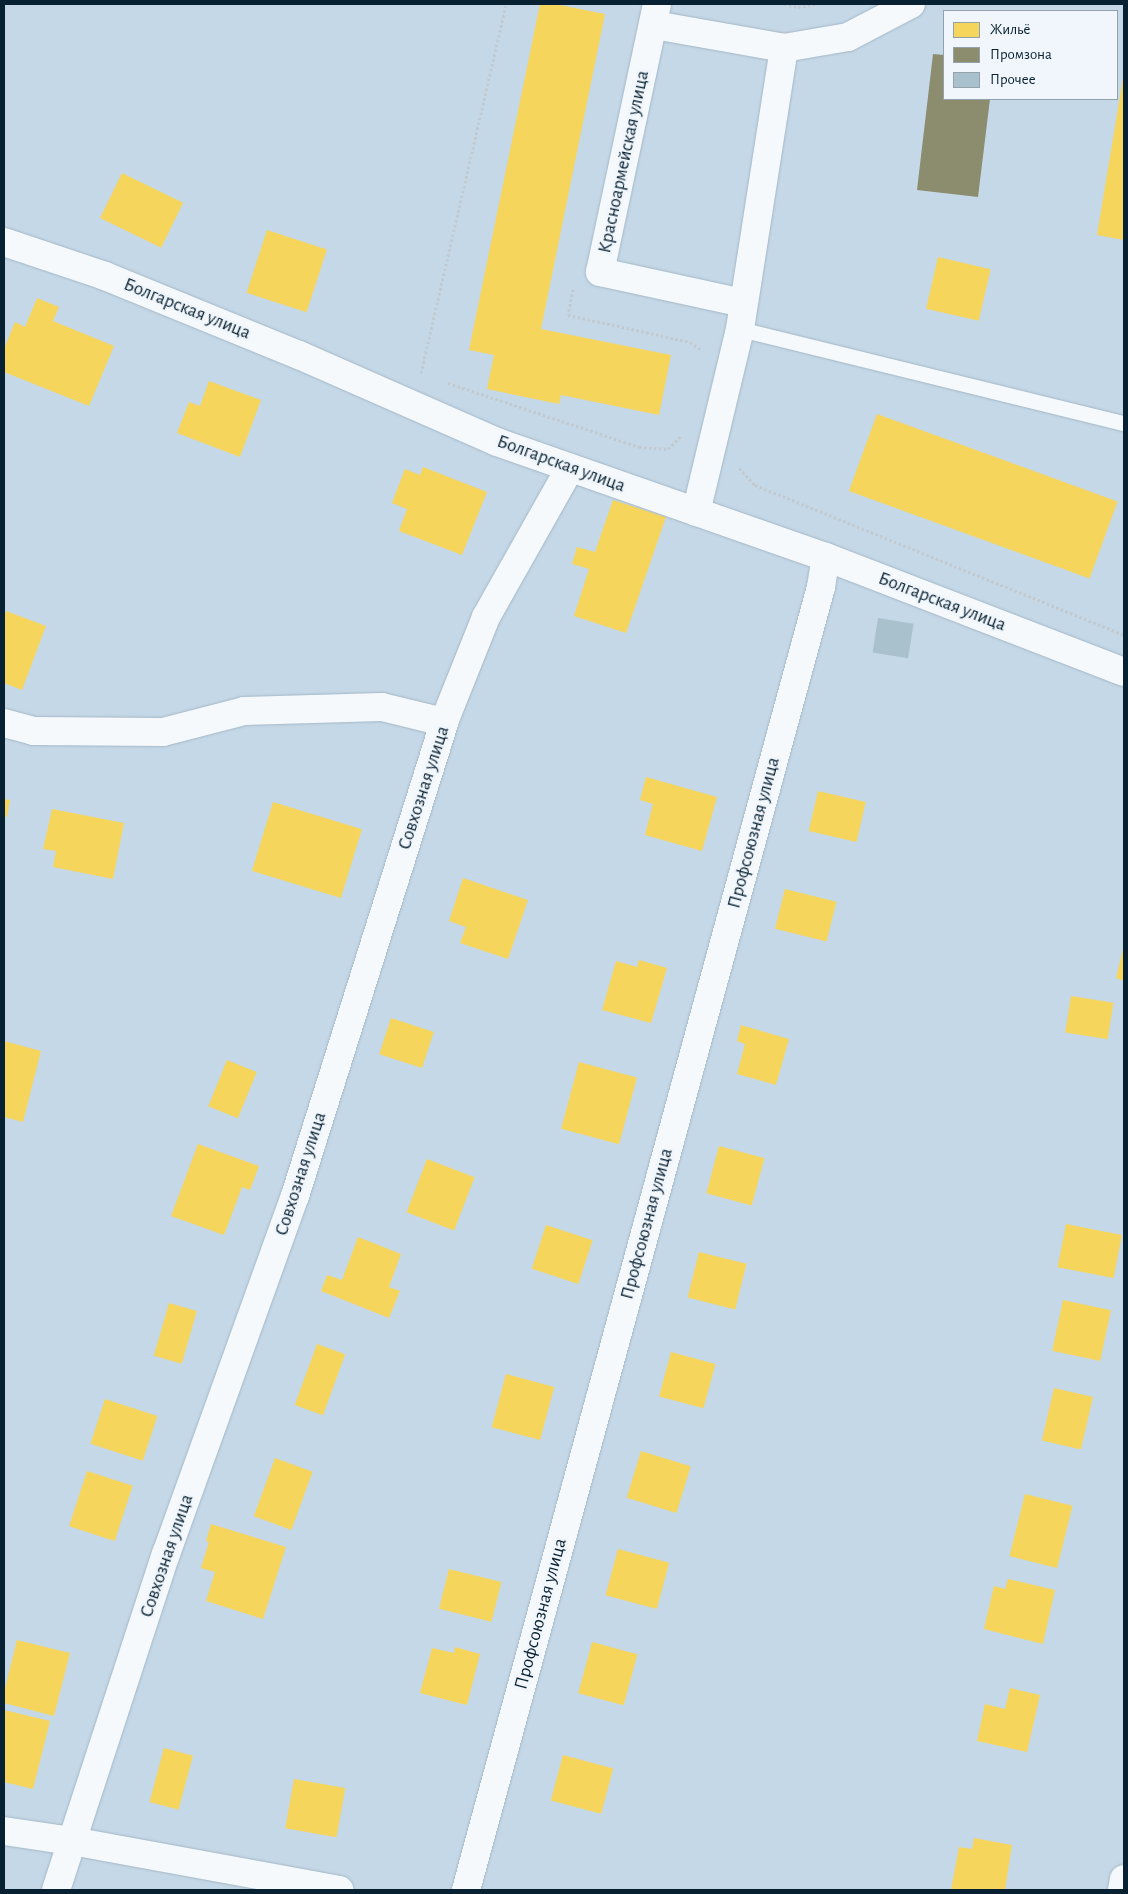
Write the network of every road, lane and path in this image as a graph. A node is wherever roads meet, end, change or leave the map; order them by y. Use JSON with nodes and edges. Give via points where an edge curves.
{"nodes":[{"id":1,"x":506,"y":4,"type":"edge"},
{"id":2,"x":784,"y":4,"type":"edge"},
{"id":3,"x":817,"y":4,"type":"edge"},
{"id":4,"x":910,"y":4,"type":"edge"},
{"id":5,"x":656,"y":14,"type":"edge"},
{"id":6,"x":784,"y":48,"type":"junction"},
{"id":7,"x":4,"y":242,"type":"edge"},
{"id":8,"x":574,"y":286,"type":"dead end"},
{"id":9,"x":742,"y":316,"type":"junction"},
{"id":10,"x":703,"y":352,"type":"dead end"},
{"id":11,"x":411,"y":370,"type":"dead end"},
{"id":12,"x":421,"y":373,"type":"junction"},
{"id":13,"x":430,"y":377,"type":"dead end"},
{"id":14,"x":439,"y":380,"type":"dead end"},
{"id":15,"x":413,"y":406,"type":"junction"},
{"id":16,"x":1124,"y":423,"type":"edge"},
{"id":17,"x":688,"y":430,"type":"dead end"},
{"id":18,"x":737,"y":462,"type":"dead end"},
{"id":19,"x":570,"y":468,"type":"junction"},
{"id":20,"x":696,"y":512,"type":"junction"},
{"id":21,"x":826,"y":557,"type":"junction"},
{"id":22,"x":1124,"y":635,"type":"edge"},
{"id":23,"x":1124,"y":670,"type":"edge"},
{"id":24,"x":444,"y":722,"type":"junction"},
{"id":25,"x":4,"y":723,"type":"edge"},
{"id":26,"x":4,"y":1831,"type":"edge"},
{"id":27,"x":72,"y":1841,"type":"junction"},
{"id":28,"x":1124,"y":1879,"type":"edge"},
{"id":29,"x":56,"y":1890,"type":"edge"},
{"id":30,"x":340,"y":1890,"type":"edge"},
{"id":31,"x":466,"y":1890,"type":"edge"},
{"id":32,"x":1122,"y":1890,"type":"edge"}],
"edges":[{"from":1,"to":12,"type":"path"},
{"from":2,"to":3,"type":"path","via":[[798,7]]},
{"from":4,"to":6,"type":"street","name":"Красноармейская улица","via":[[848,37]]},
{"from":5,"to":6,"type":"street","name":"Красноармейская улица"},
{"from":5,"to":9,"type":"street","name":"Красноармейская улица","via":[[600,272]]},
{"from":6,"to":9,"type":"street"},
{"from":7,"to":15,"type":"street","name":"Болгарская улица","via":[[105,276],[299,355]]},
{"from":8,"to":10,"type":"path","via":[[568,315],[690,342]]},
{"from":9,"to":16,"type":"lane"},
{"from":9,"to":20,"type":"street"},
{"from":11,"to":12,"type":"path"},
{"from":12,"to":13,"type":"path"},
{"from":12,"to":15,"type":"path"},
{"from":14,"to":17,"type":"path","via":[[639,447],[668,449]]},
{"from":15,"to":19,"type":"street","name":"Болгарская улица","via":[[497,442]]},
{"from":18,"to":22,"type":"path","via":[[739,469],[755,485]]},
{"from":19,"to":20,"type":"street","name":"Болгарская улица"},
{"from":19,"to":24,"type":"street","name":"Совхозная улица","via":[[486,617]]},
{"from":20,"to":21,"type":"street","name":"Болгарская улица"},
{"from":21,"to":23,"type":"street","name":"Болгарская улица"},
{"from":21,"to":31,"type":"street","name":"Профсоюзная улица","via":[[821,587]]},
{"from":24,"to":25,"type":"street","via":[[382,707],[244,711],[164,732],[33,731]]},
{"from":24,"to":27,"type":"street","name":"Совхозная улица","via":[[296,1196],[166,1554]]},
{"from":26,"to":27,"type":"street"},
{"from":27,"to":29,"type":"street","name":"Совхозная улица"},
{"from":27,"to":30,"type":"street"},
{"from":28,"to":32,"type":"street"}]}
